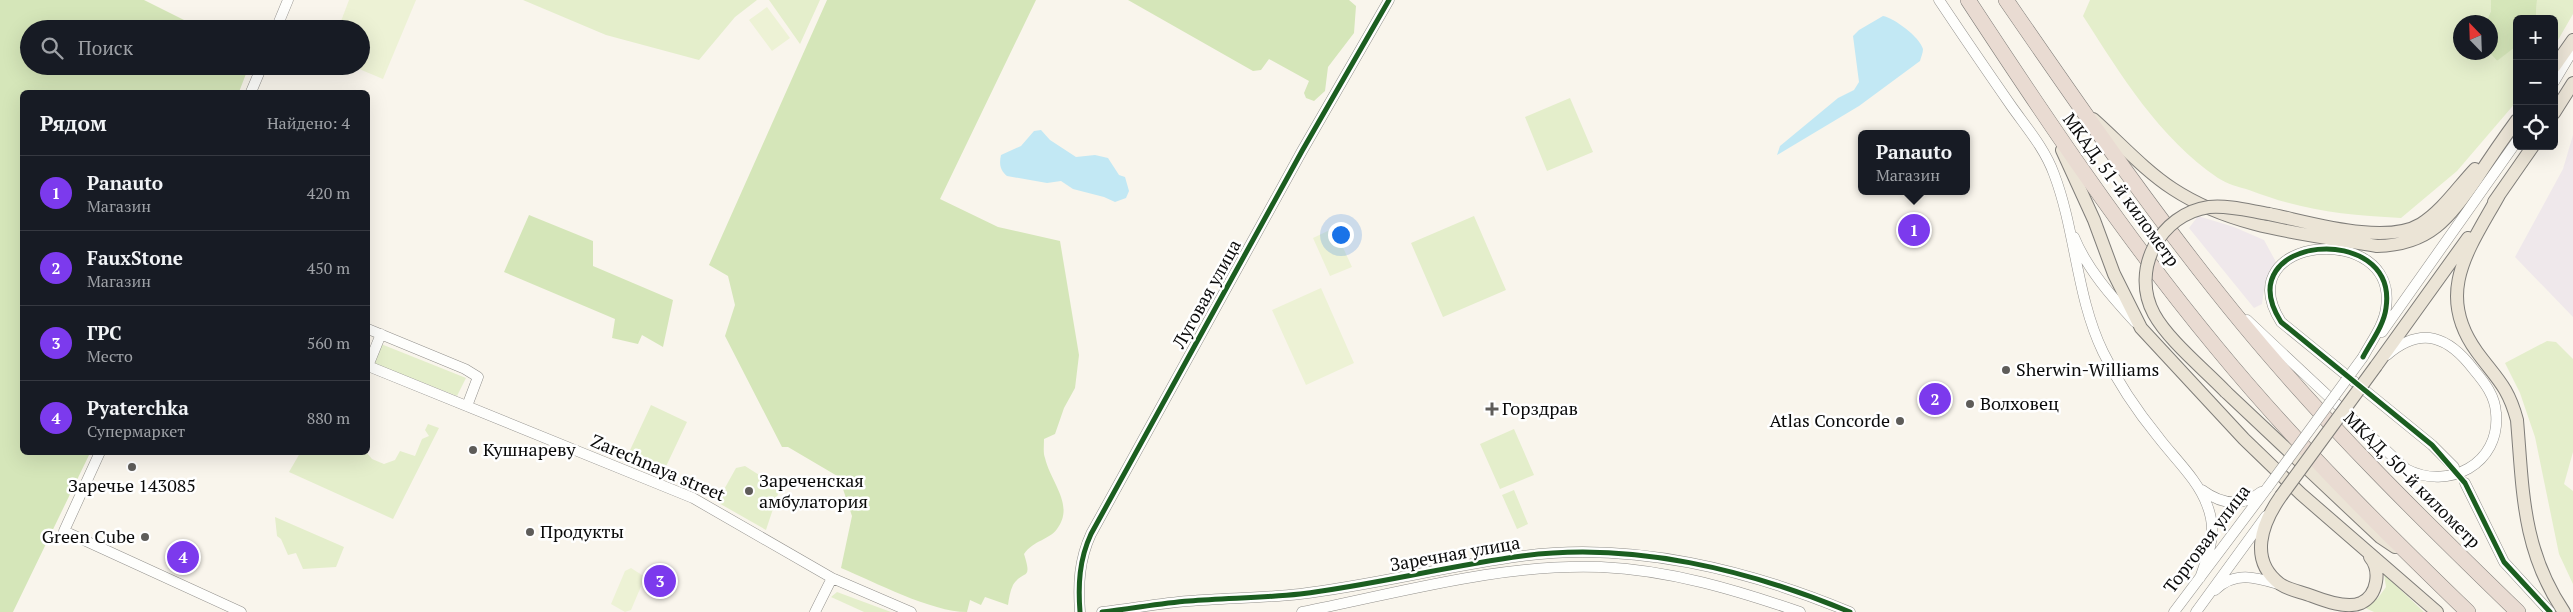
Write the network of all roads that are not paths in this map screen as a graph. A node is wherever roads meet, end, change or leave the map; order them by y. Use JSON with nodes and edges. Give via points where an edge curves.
{"nodes":[{"id":1,"x":288,"y":0,"type":"edge"},
{"id":2,"x":1389,"y":0,"type":"edge"},
{"id":3,"x":1939,"y":0,"type":"edge"},
{"id":4,"x":1968,"y":0,"type":"edge"},
{"id":5,"x":2006,"y":0,"type":"edge"},
{"id":6,"x":280,"y":20,"type":"edge"},
{"id":7,"x":2573,"y":40,"type":"edge"},
{"id":8,"x":2573,"y":50,"type":"edge"},
{"id":9,"x":2558,"y":61,"type":"edge"},
{"id":10,"x":258,"y":75,"type":"edge"},
{"id":11,"x":2558,"y":75,"type":"edge"},
{"id":12,"x":2573,"y":83,"type":"edge"},
{"id":13,"x":252,"y":90,"type":"edge"},
{"id":14,"x":2079,"y":105,"type":"junction"},
{"id":15,"x":2558,"y":107,"type":"edge"},
{"id":16,"x":2049,"y":122,"type":"junction"},
{"id":17,"x":2512,"y":137,"type":"edge"},
{"id":18,"x":2530,"y":150,"type":"edge"},
{"id":19,"x":2499,"y":194,"type":"junction"},
{"id":20,"x":2065,"y":212,"type":"junction"},
{"id":21,"x":2221,"y":297,"type":"junction"},
{"id":22,"x":2142,"y":328,"type":"junction"},
{"id":23,"x":370,"y":329,"type":"edge"},
{"id":24,"x":381,"y":334,"type":"junction"},
{"id":25,"x":2363,"y":356,"type":"junction"},
{"id":26,"x":370,"y":361,"type":"edge"},
{"id":27,"x":2376,"y":366,"type":"junction"},
{"id":28,"x":370,"y":367,"type":"edge"},
{"id":29,"x":2282,"y":370,"type":"joint"},
{"id":30,"x":467,"y":406,"type":"junction"},
{"id":31,"x":99,"y":455,"type":"edge"},
{"id":32,"x":2454,"y":467,"type":"dead end"},
{"id":33,"x":2465,"y":483,"type":"dead end"},
{"id":34,"x":2268,"y":487,"type":"junction"},
{"id":35,"x":2199,"y":488,"type":"junction"},
{"id":36,"x":2270,"y":511,"type":"junction"},
{"id":37,"x":2362,"y":547,"type":"junction"},
{"id":38,"x":2420,"y":565,"type":"junction"},
{"id":39,"x":832,"y":578,"type":"junction"},
{"id":40,"x":2200,"y":578,"type":"junction"},
{"id":41,"x":2281,"y":584,"type":"junction"},
{"id":42,"x":2203,"y":601,"type":"junction"},
{"id":43,"x":2326,"y":602,"type":"junction"},
{"id":44,"x":1126,"y":611,"type":"edge"},
{"id":45,"x":241,"y":612,"type":"edge"},
{"id":46,"x":815,"y":612,"type":"edge"},
{"id":47,"x":911,"y":612,"type":"edge"},
{"id":48,"x":1080,"y":612,"type":"edge"},
{"id":49,"x":1102,"y":612,"type":"edge"},
{"id":50,"x":1302,"y":612,"type":"edge"},
{"id":51,"x":1800,"y":612,"type":"edge"},
{"id":52,"x":1850,"y":612,"type":"edge"},
{"id":53,"x":2174,"y":612,"type":"edge"},
{"id":54,"x":2196,"y":612,"type":"edge"},
{"id":55,"x":2348,"y":612,"type":"edge"},
{"id":56,"x":2437,"y":612,"type":"edge"},
{"id":57,"x":2468,"y":612,"type":"edge"},
{"id":58,"x":2518,"y":612,"type":"edge"},
{"id":59,"x":2550,"y":612,"type":"edge"},
{"id":60,"x":2564,"y":612,"type":"edge"}],
"edges":[{"from":1,"to":6,"type":"street"},
{"from":2,"to":48,"type":"street","name":"Луговая улица","via":[[1091,534],[1079,574]]},
{"from":3,"to":20,"type":"street","via":[[2042,151],[2054,172]]},
{"from":4,"to":16,"type":"highway","name":"МКАД, 51-й километр"},
{"from":5,"to":14,"type":"highway","name":"МКАД, 51-й километр"},
{"from":7,"to":9,"type":"main road"},
{"from":8,"to":11,"type":"street"},
{"from":10,"to":13,"type":"street"},
{"from":12,"to":15,"type":"main road"},
{"from":14,"to":17,"type":"main road","via":[[2171,188],[2212,211],[2252,224],[2377,246],[2392,246],[2420,238],[2444,222]]},
{"from":14,"to":21,"type":"highway","name":"МКАД, 51-й километр"},
{"from":16,"to":22,"type":"main road","via":[[2094,220],[2124,297]]},
{"from":16,"to":38,"type":"highway","name":"МКАД, 51-й километр","via":[[2146,258],[2256,393],[2347,493]]},
{"from":17,"to":25,"type":"street"},
{"from":17,"to":38,"type":"main road","bridge":true,"via":[[2435,212],[2420,225],[2407,230],[2374,233],[2218,206],[2189,213],[2172,223],[2159,237],[2147,265],[2147,294],[2159,322],[2226,392],[2380,537]]},
{"from":18,"to":19,"type":"main road"},
{"from":19,"to":27,"type":"main road","name":"Торговая улица"},
{"from":19,"to":60,"type":"main road","via":[[2460,270],[2456,309],[2467,338],[2504,386],[2512,402],[2528,531],[2535,558]]},
{"from":20,"to":22,"type":"street","via":[[2077,244],[2089,264],[2107,290]]},
{"from":20,"to":35,"type":"street","via":[[2092,327],[2129,397]]},
{"from":21,"to":27,"type":"street","via":[[2406,469],[2428,478],[2441,478],[2464,472],[2479,460],[2487,450],[2496,427],[2495,402],[2479,375],[2458,350],[2436,339],[2411,340],[2400,344]]},
{"from":21,"to":29,"type":"highway","name":"МКАД, 51-й километр"},
{"from":22,"to":37,"type":"main road","via":[[2244,439]]},
{"from":23,"to":24,"type":"street"},
{"from":24,"to":26,"type":"street"},
{"from":24,"to":30,"type":"street","via":[[478,377]]},
{"from":25,"to":32,"type":"street","via":[[2386,310],[2384,285],[2375,266],[2355,255],[2324,249],[2307,250],[2286,260],[2278,270],[2271,293],[2281,322],[2432,445]]},
{"from":25,"to":34,"type":"street","name":"Торговая улица","bridge":true},
{"from":27,"to":36,"type":"main road","name":"Торговая улица","bridge":true},
{"from":28,"to":30,"type":"street","name":"Zarechnaya street"},
{"from":29,"to":58,"type":"highway","name":"МКАД, 50-й километр","via":[[2373,469]]},
{"from":30,"to":39,"type":"street","name":"Zarechnaya street","via":[[693,498]]},
{"from":31,"to":45,"type":"street","via":[[64,531]]},
{"from":33,"to":59,"type":"street","via":[[2504,562]]},
{"from":34,"to":35,"type":"street","via":[[2256,496],[2233,504],[2213,499]]},
{"from":34,"to":40,"type":"street","name":"Торговая улица"},
{"from":35,"to":40,"type":"street","via":[[2207,504],[2213,535],[2212,547]]},
{"from":36,"to":41,"type":"main road","via":[[2260,549],[2265,567]]},
{"from":36,"to":42,"type":"street","name":"Торговая улица"},
{"from":37,"to":43,"type":"main road","via":[[2377,571],[2373,589],[2361,603]]},
{"from":37,"to":56,"type":"main road"},
{"from":38,"to":57,"type":"highway"},
{"from":39,"to":46,"type":"street"},
{"from":39,"to":47,"type":"street","name":"Zarechnaya street"},
{"from":40,"to":53,"type":"street","name":"Торговая улица"},
{"from":41,"to":42,"type":"street","via":[[2243,576],[2220,585]]},
{"from":41,"to":43,"type":"main road"},
{"from":42,"to":54,"type":"street","name":"Торговая улица"},
{"from":43,"to":55,"type":"street"},
{"from":44,"to":49,"type":"street","name":"Заречная улица"},
{"from":44,"to":52,"type":"street","name":"Заречная улица","via":[[1189,601],[1300,594],[1562,552],[1606,553],[1692,563],[1731,572]]},
{"from":50,"to":51,"type":"street","name":"Заречная улица","via":[[1480,576],[1522,569],[1566,567],[1602,567],[1689,578]]}]}
